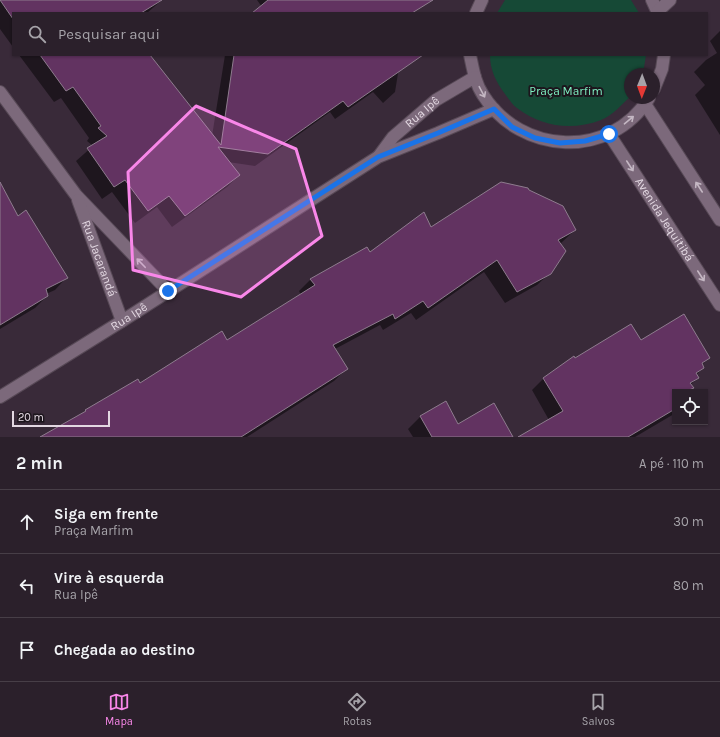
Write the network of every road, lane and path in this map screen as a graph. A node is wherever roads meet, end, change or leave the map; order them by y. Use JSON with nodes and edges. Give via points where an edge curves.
{"nodes":[{"id":1,"x":482,"y":0,"type":"edge"},
{"id":2,"x":652,"y":0,"type":"edge"},
{"id":3,"x":670,"y":0,"type":"edge"},
{"id":4,"x":476,"y":12,"type":"edge"},
{"id":5,"x":658,"y":12,"type":"edge"},
{"id":6,"x":470,"y":56,"type":"edge"},
{"id":7,"x":664,"y":56,"type":"edge"},
{"id":8,"x":660,"y":74,"type":"edge"},
{"id":9,"x":475,"y":77,"type":"junction"},
{"id":10,"x":0,"y":92,"type":"edge"},
{"id":11,"x":644,"y":104,"type":"edge"},
{"id":12,"x":649,"y":104,"type":"edge"},
{"id":13,"x":494,"y":109,"type":"junction"},
{"id":14,"x":609,"y":134,"type":"junction"},
{"id":15,"x":378,"y":157,"type":"junction"},
{"id":16,"x":76,"y":195,"type":"junction"},
{"id":17,"x":720,"y":220,"type":"edge"},
{"id":18,"x":168,"y":291,"type":"junction"},
{"id":19,"x":720,"y":305,"type":"edge"},
{"id":20,"x":122,"y":321,"type":"junction"},
{"id":21,"x":0,"y":397,"type":"edge"}],
"edges":[{"from":1,"to":4,"type":"street"},
{"from":2,"to":5,"type":"street"},
{"from":3,"to":5,"type":"street"},
{"from":6,"to":9,"type":"street"},
{"from":7,"to":8,"type":"street"},
{"from":9,"to":13,"type":"street","one_way":true,"via":[[482,95]]},
{"from":9,"to":15,"type":"street","name":"Rua Ipê","via":[[436,100],[393,138]]},
{"from":10,"to":16,"type":"street","name":"Rua Jacarandá"},
{"from":14,"to":11,"type":"street","one_way":true,"via":[[629,121]]},
{"from":17,"to":12,"type":"street","one_way":true},
{"from":13,"to":14,"type":"street","via":[[512,127],[535,138],[560,143],[585,141]]},
{"from":13,"to":15,"type":"street","name":"Rua Ipê"},
{"from":14,"to":19,"type":"street","name":"Avenida Jequitibá","one_way":true},
{"from":15,"to":18,"type":"street","name":"Rua Ipê"},
{"from":18,"to":16,"type":"street","name":"Rua Jacarandá","one_way":true},
{"from":16,"to":20,"type":"street","name":"Rua Jacarandá"},
{"from":18,"to":20,"type":"street","name":"Rua Ipê"},
{"from":20,"to":21,"type":"street","name":"Rua Ipê"}]}
